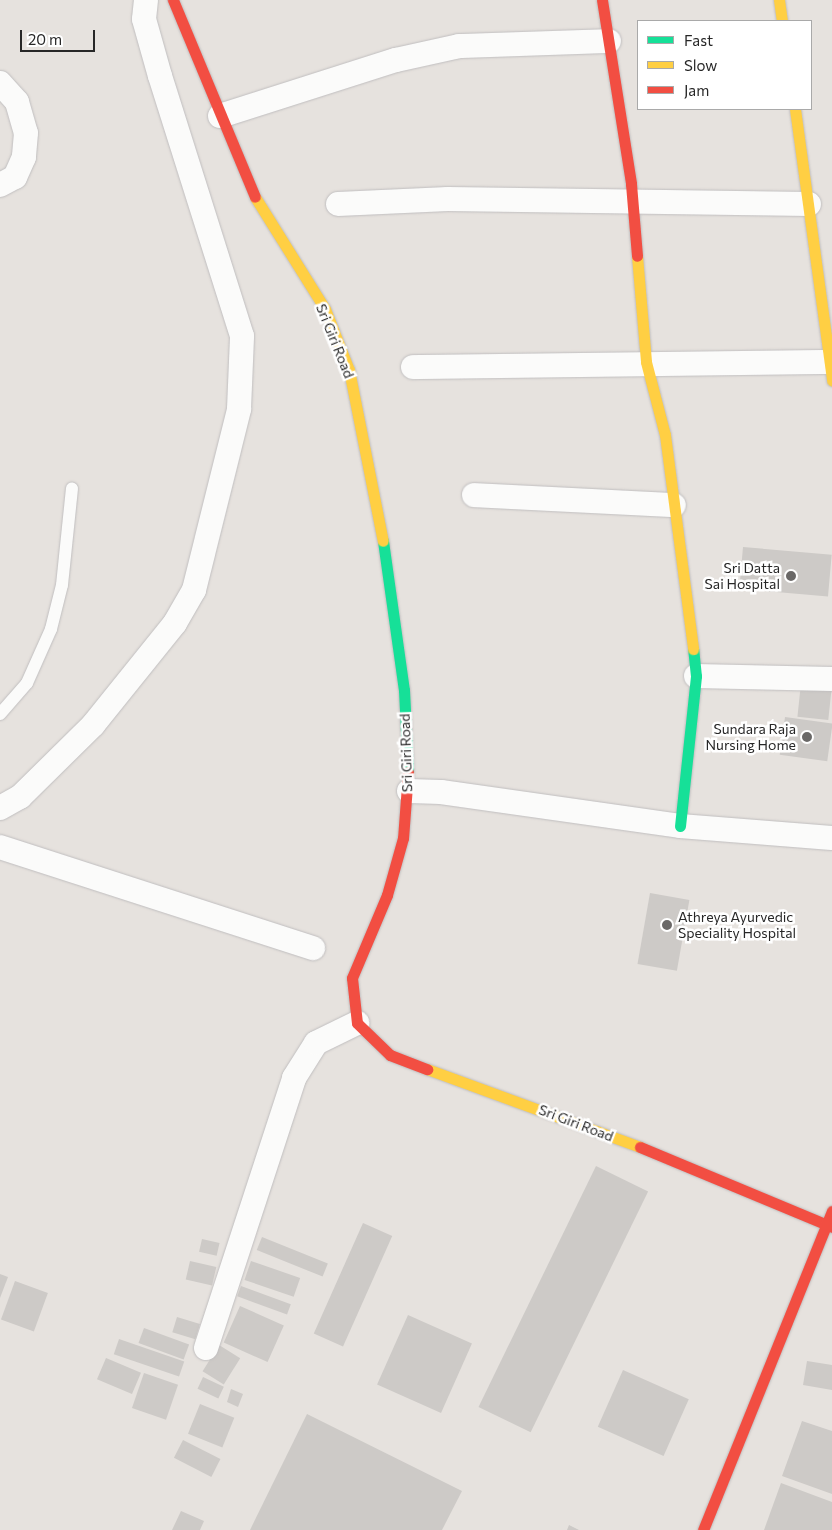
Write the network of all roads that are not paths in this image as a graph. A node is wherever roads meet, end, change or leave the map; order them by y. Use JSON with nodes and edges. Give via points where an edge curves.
{"nodes":[{"id":1,"x":146,"y":0,"type":"edge"},
{"id":2,"x":173,"y":0,"type":"edge"},
{"id":3,"x":602,"y":0,"type":"edge"},
{"id":4,"x":609,"y":41,"type":"junction"},
{"id":5,"x":0,"y":83,"type":"edge"},
{"id":6,"x":795,"y":110,"type":"edge"},
{"id":7,"x":220,"y":116,"type":"junction"},
{"id":8,"x":0,"y":185,"type":"edge"},
{"id":9,"x":633,"y":202,"type":"junction"},
{"id":10,"x":338,"y":204,"type":"dead end"},
{"id":11,"x":810,"y":204,"type":"junction"},
{"id":12,"x":829,"y":332,"type":"edge"},
{"id":13,"x":646,"y":362,"type":"junction"},
{"id":14,"x":413,"y":367,"type":"dead end"},
{"id":15,"x":831,"y":371,"type":"edge"},
{"id":16,"x":72,"y":489,"type":"dead end"},
{"id":17,"x":474,"y":495,"type":"dead end"},
{"id":18,"x":674,"y":505,"type":"junction"},
{"id":19,"x":696,"y":676,"type":"junction"},
{"id":20,"x":832,"y":679,"type":"edge"},
{"id":21,"x":0,"y":714,"type":"edge"},
{"id":22,"x":409,"y":791,"type":"junction"},
{"id":23,"x":0,"y":808,"type":"edge"},
{"id":24,"x":680,"y":826,"type":"junction"},
{"id":25,"x":832,"y":838,"type":"edge"},
{"id":26,"x":0,"y":846,"type":"edge"},
{"id":27,"x":313,"y":948,"type":"dead end"},
{"id":28,"x":357,"y":1023,"type":"junction"},
{"id":29,"x":832,"y":1211,"type":"edge"},
{"id":30,"x":831,"y":1226,"type":"edge"},
{"id":31,"x":206,"y":1348,"type":"dead end"},
{"id":32,"x":703,"y":1530,"type":"edge"}],
"edges":[{"from":1,"to":23,"type":"street","via":[[144,19],[160,76],[242,336],[239,409],[194,590],[180,615],[93,725],[20,797]]},
{"from":2,"to":7,"type":"street","name":"Sri Giri Road"},
{"from":3,"to":4,"type":"street"},
{"from":4,"to":7,"type":"street","via":[[459,46],[396,60]]},
{"from":4,"to":9,"type":"street"},
{"from":5,"to":8,"type":"street","via":[[17,102],[26,133],[24,157],[15,177]]},
{"from":6,"to":11,"type":"street"},
{"from":7,"to":22,"type":"street","name":"Sri Giri Road","via":[[247,185],[325,309],[349,370],[388,567],[404,690]]},
{"from":9,"to":10,"type":"street","via":[[448,199]]},
{"from":9,"to":11,"type":"street"},
{"from":9,"to":13,"type":"street"},
{"from":11,"to":12,"type":"street"},
{"from":12,"to":15,"type":"street"},
{"from":13,"to":14,"type":"street"},
{"from":13,"to":15,"type":"street"},
{"from":13,"to":18,"type":"street","via":[[665,435]]},
{"from":16,"to":21,"type":"lane","via":[[62,585],[51,629],[27,683]]},
{"from":17,"to":18,"type":"street"},
{"from":18,"to":19,"type":"street"},
{"from":19,"to":20,"type":"street"},
{"from":19,"to":24,"type":"street"},
{"from":22,"to":24,"type":"street","via":[[441,792]]},
{"from":22,"to":28,"type":"street","name":"Sri Giri Road","via":[[404,838],[387,895],[352,978]]},
{"from":24,"to":25,"type":"street"},
{"from":26,"to":27,"type":"street"},
{"from":28,"to":30,"type":"street","name":"Sri Giri Road","via":[[390,1055],[670,1158]]},
{"from":28,"to":31,"type":"street","via":[[316,1042],[294,1078]]},
{"from":29,"to":30,"type":"street"},
{"from":30,"to":32,"type":"street"}]}
